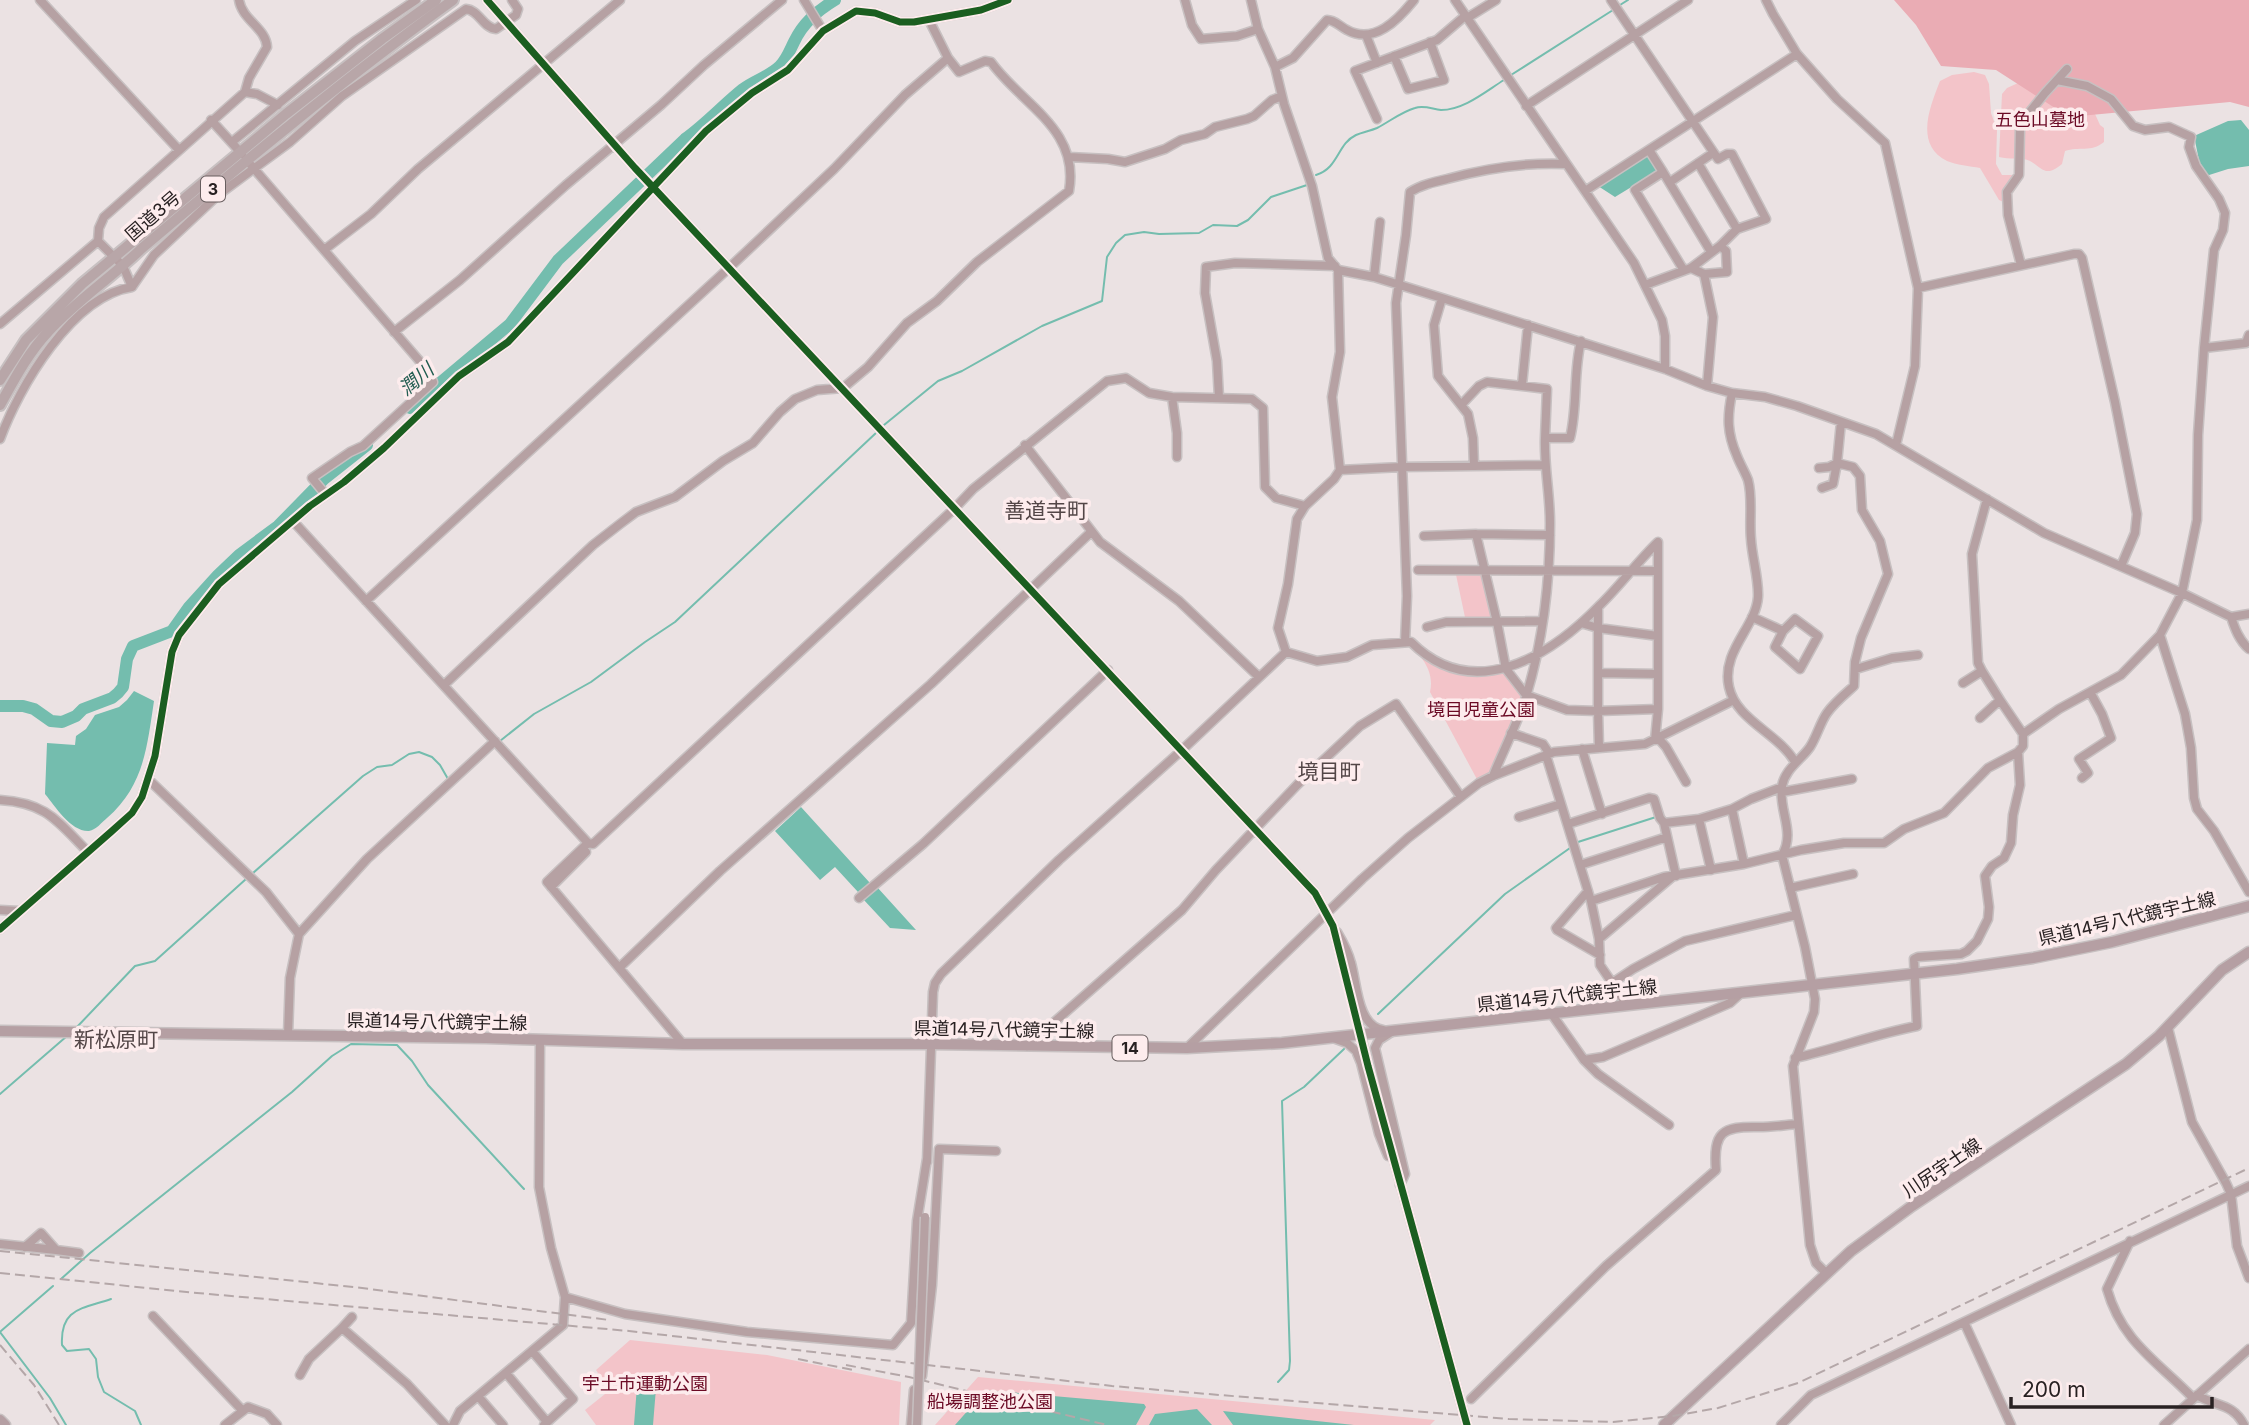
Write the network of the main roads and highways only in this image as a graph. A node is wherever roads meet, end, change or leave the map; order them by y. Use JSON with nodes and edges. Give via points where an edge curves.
{"nodes":[{"id":1,"x":436,"y":0,"type":"edge"},
{"id":2,"x":453,"y":0,"type":"edge"},
{"id":3,"x":247,"y":160,"type":"junction"},
{"id":4,"x":119,"y":262,"type":"junction"},
{"id":5,"x":0,"y":380,"type":"edge"},
{"id":6,"x":0,"y":405,"type":"edge"},
{"id":7,"x":2249,"y":906,"type":"edge"},
{"id":8,"x":2249,"y":953,"type":"edge"},
{"id":9,"x":0,"y":1031,"type":"edge"},
{"id":10,"x":0,"y":1420,"type":"edge"},
{"id":11,"x":5,"y":1425,"type":"edge"},
{"id":12,"x":1664,"y":1425,"type":"edge"}],
"edges":[{"from":1,"to":3,"type":"highway","name":"国道3号","number":"3","via":[[334,75]]},
{"from":2,"to":3,"type":"highway","name":"国道3号","number":"3","via":[[370,60]]},
{"from":3,"to":4,"type":"highway","name":"国道3号","number":"3"},
{"from":4,"to":5,"type":"highway","name":"国道3号","number":"3","via":[[82,285],[41,323]]},
{"from":4,"to":6,"type":"highway","name":"国道3号","number":"3","via":[[46,334]]},
{"from":7,"to":9,"type":"main road","name":"県道14号八代鏡宇土線","number":"14","via":[[2053,954],[1914,974],[1333,1038],[1187,1048]]},
{"from":8,"to":12,"type":"main road","name":"川尻宇土線","via":[[2222,970],[2168,1028],[2126,1064],[1851,1251]]},
{"from":10,"to":11,"type":"main road"}]}
